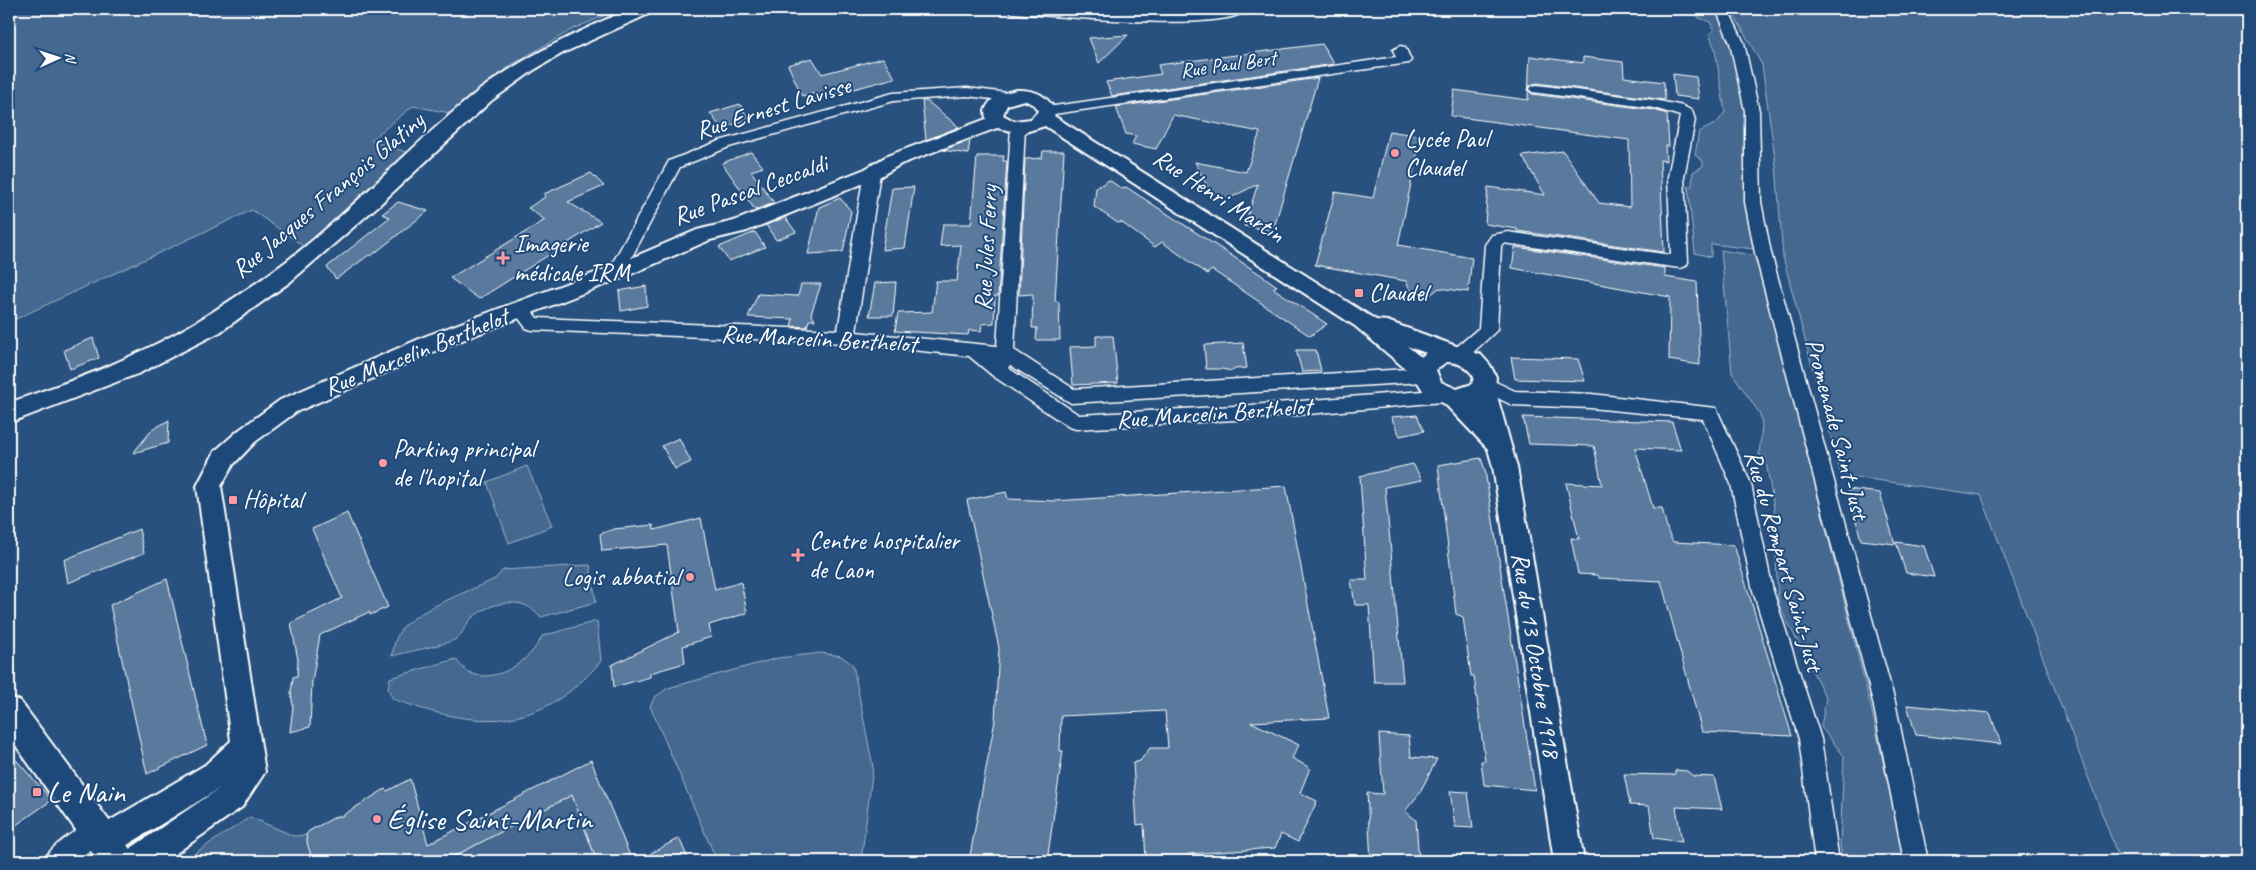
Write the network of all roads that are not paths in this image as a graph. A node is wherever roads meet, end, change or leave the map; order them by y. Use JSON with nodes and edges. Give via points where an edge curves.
{"nodes":[{"id":1,"x":644,"y":9,"type":"edge"},
{"id":2,"x":1012,"y":9,"type":"edge"},
{"id":3,"x":1241,"y":9,"type":"edge"},
{"id":4,"x":1722,"y":9,"type":"edge"},
{"id":5,"x":1400,"y":50,"type":"dead end"},
{"id":6,"x":1537,"y":89,"type":"dead end"},
{"id":7,"x":1008,"y":97,"type":"junction"},
{"id":8,"x":1046,"y":114,"type":"junction"},
{"id":9,"x":997,"y":121,"type":"junction"},
{"id":10,"x":1018,"y":127,"type":"junction"},
{"id":11,"x":872,"y":173,"type":"junction"},
{"id":12,"x":615,"y":273,"type":"junction"},
{"id":13,"x":522,"y":309,"type":"junction"},
{"id":14,"x":1363,"y":321,"type":"junction"},
{"id":15,"x":846,"y":337,"type":"junction"},
{"id":16,"x":974,"y":350,"type":"junction"},
{"id":17,"x":1005,"y":353,"type":"junction"},
{"id":18,"x":1455,"y":354,"type":"junction"},
{"id":19,"x":999,"y":371,"type":"junction"},
{"id":20,"x":1424,"y":374,"type":"junction"},
{"id":21,"x":1247,"y":386,"type":"junction"},
{"id":22,"x":1484,"y":386,"type":"junction"},
{"id":23,"x":1450,"y":397,"type":"junction"},
{"id":24,"x":1252,"y":412,"type":"junction"},
{"id":25,"x":9,"y":414,"type":"edge"},
{"id":26,"x":1502,"y":449,"type":"junction"},
{"id":27,"x":9,"y":711,"type":"edge"},
{"id":28,"x":247,"y":745,"type":"junction"},
{"id":29,"x":107,"y":844,"type":"edge"},
{"id":30,"x":56,"y":861,"type":"edge"},
{"id":31,"x":139,"y":861,"type":"edge"},
{"id":32,"x":1569,"y":861,"type":"edge"},
{"id":33,"x":1827,"y":861,"type":"edge"},
{"id":34,"x":1916,"y":861,"type":"edge"}],
"edges":[{"from":1,"to":25,"type":"main road","name":"Rue Jacques François Glatiny","via":[[556,49],[484,97],[282,276],[210,326],[131,367]]},
{"from":2,"to":3,"type":"street","via":[[1172,18],[1230,14]]},
{"from":4,"to":34,"type":"street","name":"Promenade Saint-Just","via":[[1737,43],[1752,111],[1753,202],[1763,252],[1884,702]]},
{"from":5,"to":8,"type":"street","name":"Rue Paul Bert","via":[[1404,60]]},
{"from":6,"to":18,"type":"street","via":[[1654,104],[1687,114],[1676,177],[1680,262],[1508,237],[1498,239],[1493,245],[1488,330]]},
{"from":7,"to":8,"type":"street","via":[[1035,97],[1046,105]]},
{"from":7,"to":9,"type":"street","via":[[996,105],[994,116]]},
{"from":7,"to":12,"type":"street","name":"Rue Ernest Lavisse","via":[[967,92],[893,98],[724,144],[674,164]]},
{"from":8,"to":10,"type":"street","via":[[1034,125]]},
{"from":8,"to":14,"type":"street","name":"Rue Henri Martin"},
{"from":9,"to":10,"type":"street"},
{"from":9,"to":11,"type":"street","name":"Rue Pascal Ceccaldi","via":[[894,160]]},
{"from":10,"to":17,"type":"street","name":"Rue Jules Ferry"},
{"from":11,"to":12,"type":"street","name":"Rue Pascal Ceccaldi"},
{"from":11,"to":15,"type":"street"},
{"from":12,"to":13,"type":"street","name":"Rue Pascal Ceccaldi"},
{"from":13,"to":15,"type":"street","name":"Rue Marcelin Berthelot","via":[[532,324]]},
{"from":13,"to":28,"type":"street","name":"Rue Marcelin Berthelot","via":[[434,342],[288,406],[247,436],[224,458],[209,486]]},
{"from":14,"to":18,"type":"street","name":"Rue Henri Martin"},
{"from":14,"to":20,"type":"street","name":"Rue Henri Martin"},
{"from":15,"to":16,"type":"street","name":"Rue Marcelin Berthelot"},
{"from":16,"to":17,"type":"street","name":"Rue Marcelin Berthelot"},
{"from":16,"to":19,"type":"street","name":"Rue Marcelin Berthelot"},
{"from":17,"to":19,"type":"street","name":"Rue Jules Ferry"},
{"from":17,"to":21,"type":"street","name":"Rue Marcelin Berthelot","via":[[1071,396]]},
{"from":18,"to":20,"type":"street","via":[[1442,354],[1429,360]]},
{"from":18,"to":22,"type":"street","via":[[1469,358],[1482,370]]},
{"from":19,"to":24,"type":"street","name":"Rue Marcelin Berthelot","via":[[1076,422]]},
{"from":20,"to":21,"type":"street","name":"Rue Marcelin Berthelot"},
{"from":20,"to":23,"type":"street","via":[[1432,388]]},
{"from":21,"to":24,"type":"street"},
{"from":22,"to":23,"type":"street","via":[[1471,396]]},
{"from":22,"to":26,"type":"street","name":"Rue du 13 Octobre 1918"},
{"from":22,"to":33,"type":"street","name":"Rue du Rempart Saint-Just","via":[[1512,398],[1591,401],[1709,413],[1741,484],[1762,591],[1810,739]]},
{"from":23,"to":24,"type":"street","name":"Rue Marcelin Berthelot"},
{"from":23,"to":26,"type":"street"},
{"from":26,"to":32,"type":"street","name":"Rue du 13 Octobre 1918"},
{"from":27,"to":29,"type":"main road"},
{"from":28,"to":29,"type":"street","via":[[215,774]]},
{"from":28,"to":31,"type":"street","name":"Rue Marcelin Berthelot","via":[[250,772],[232,797]]},
{"from":29,"to":30,"type":"street"}]}
